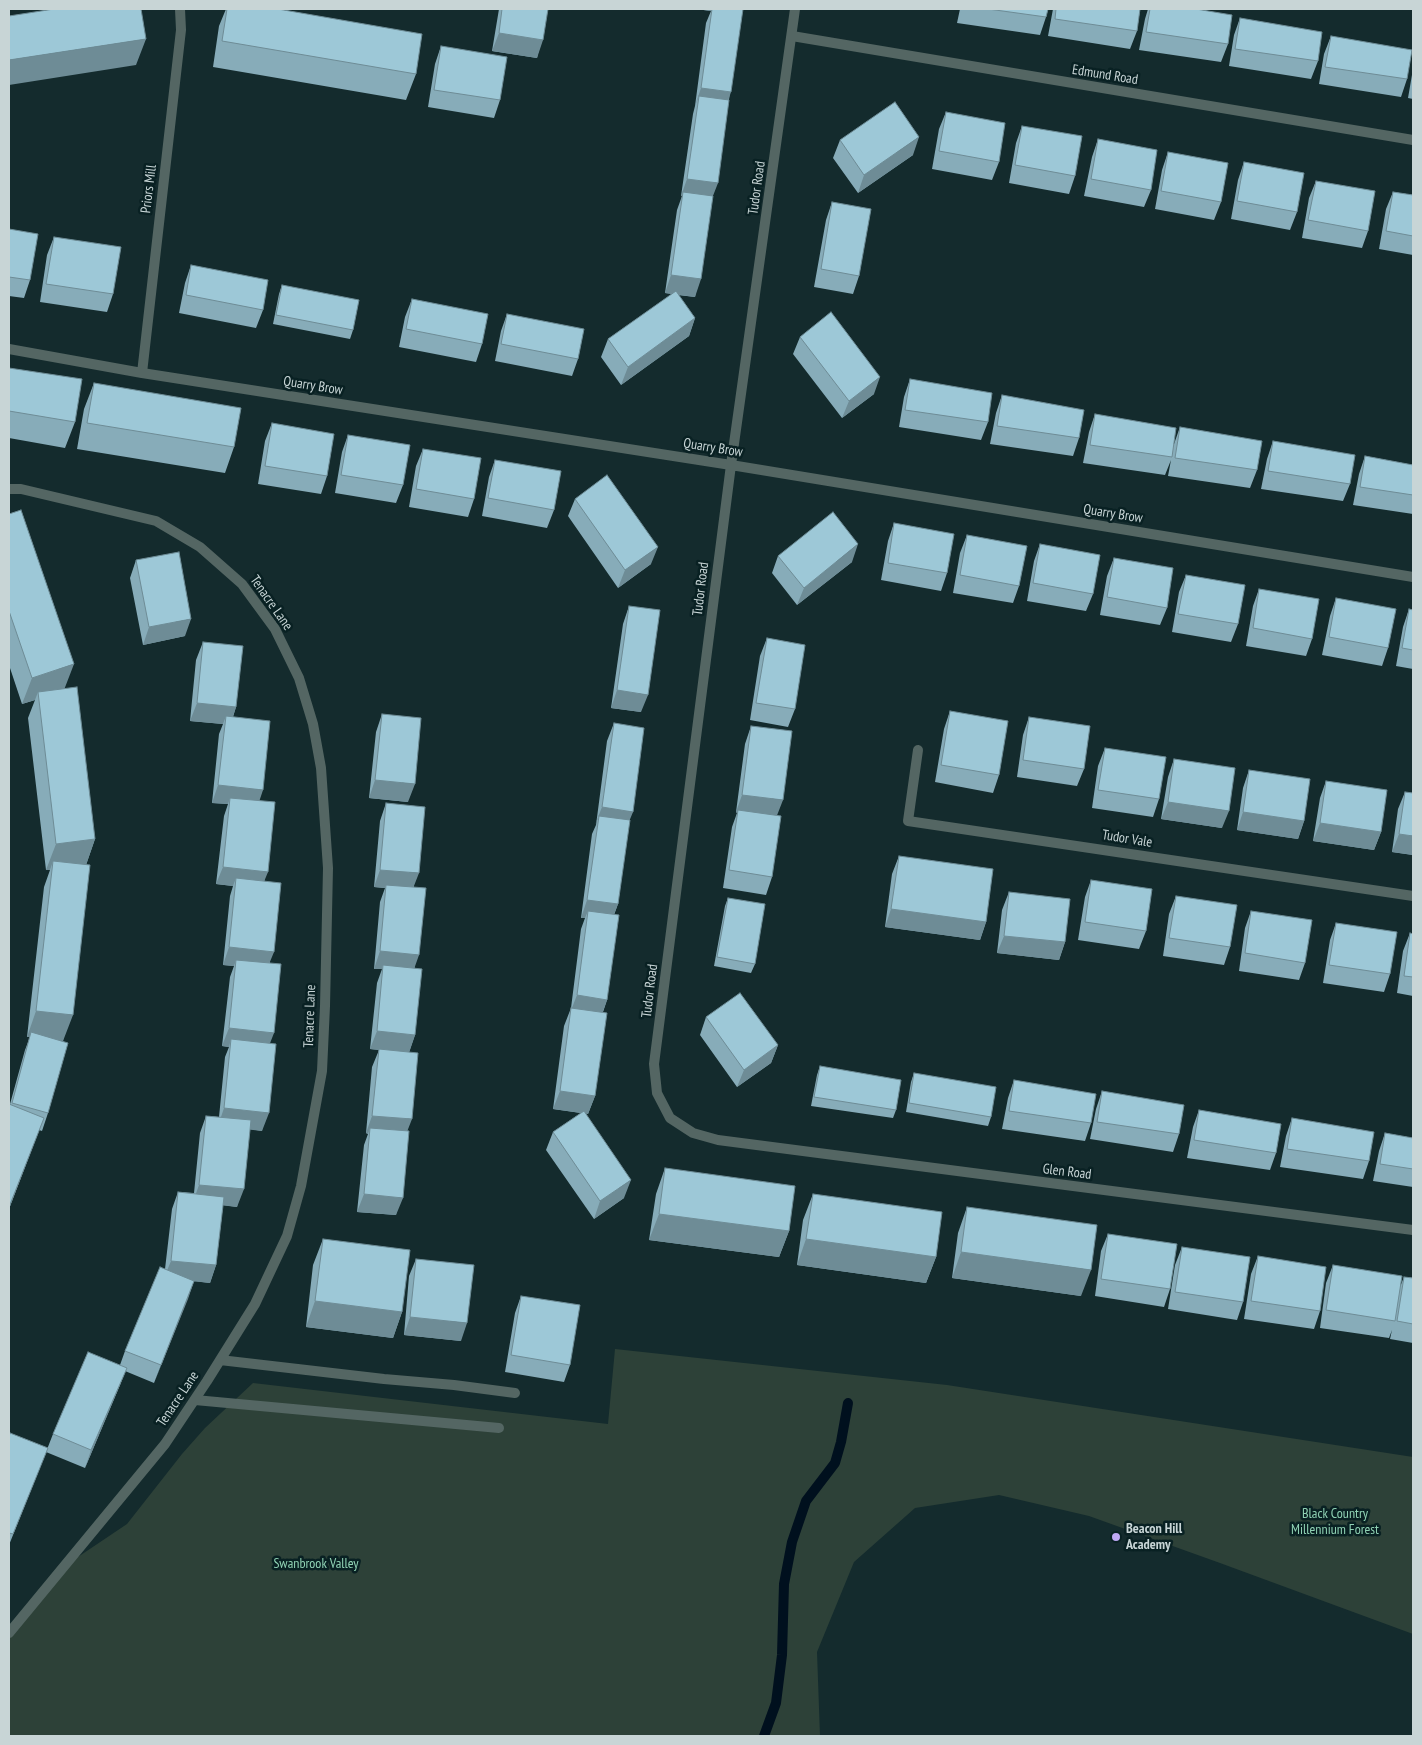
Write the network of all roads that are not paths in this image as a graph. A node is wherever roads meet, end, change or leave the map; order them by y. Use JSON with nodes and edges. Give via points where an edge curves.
{"nodes":[{"id":1,"x":180,"y":9,"type":"edge"},
{"id":2,"x":795,"y":9,"type":"edge"},
{"id":3,"x":792,"y":36,"type":"junction"},
{"id":4,"x":1413,"y":140,"type":"edge"},
{"id":5,"x":9,"y":349,"type":"edge"},
{"id":6,"x":142,"y":373,"type":"junction"},
{"id":7,"x":731,"y":465,"type":"junction"},
{"id":8,"x":9,"y":489,"type":"edge"},
{"id":9,"x":1413,"y":577,"type":"edge"},
{"id":10,"x":918,"y":750,"type":"dead end"},
{"id":11,"x":1413,"y":896,"type":"edge"},
{"id":12,"x":718,"y":1140,"type":"joint"},
{"id":13,"x":1413,"y":1230,"type":"edge"},
{"id":14,"x":220,"y":1360,"type":"junction"},
{"id":15,"x":515,"y":1393,"type":"dead end"},
{"id":16,"x":195,"y":1400,"type":"junction"},
{"id":17,"x":499,"y":1428,"type":"dead end"},
{"id":18,"x":9,"y":1633,"type":"edge"}],
"edges":[{"from":1,"to":6,"type":"street","name":"Priors Mill","via":[[181,30]]},
{"from":2,"to":3,"type":"street","name":"Tudor Road"},
{"from":3,"to":4,"type":"street","name":"Edmund Road"},
{"from":3,"to":7,"type":"street","name":"Tudor Road"},
{"from":5,"to":6,"type":"street","name":"Quarry Brow"},
{"from":6,"to":7,"type":"street","name":"Quarry Brow"},
{"from":7,"to":9,"type":"street","name":"Quarry Brow"},
{"from":7,"to":12,"type":"street","name":"Tudor Road","via":[[654,1064],[657,1093],[670,1118],[693,1133]]},
{"from":8,"to":14,"type":"street","name":"Tenacre Lane","via":[[21,489],[156,522],[200,547],[242,584],[275,629],[299,678],[313,724],[321,768],[328,868],[322,1071],[301,1186],[287,1236],[255,1304]]},
{"from":10,"to":11,"type":"street","name":"Tudor Vale","via":[[908,821]]},
{"from":12,"to":13,"type":"street","name":"Glen Road"},
{"from":14,"to":15,"type":"street"},
{"from":14,"to":16,"type":"street","name":"Tenacre Lane"},
{"from":16,"to":17,"type":"street"},
{"from":16,"to":18,"type":"street","name":"Tenacre Lane","via":[[165,1444]]}]}
